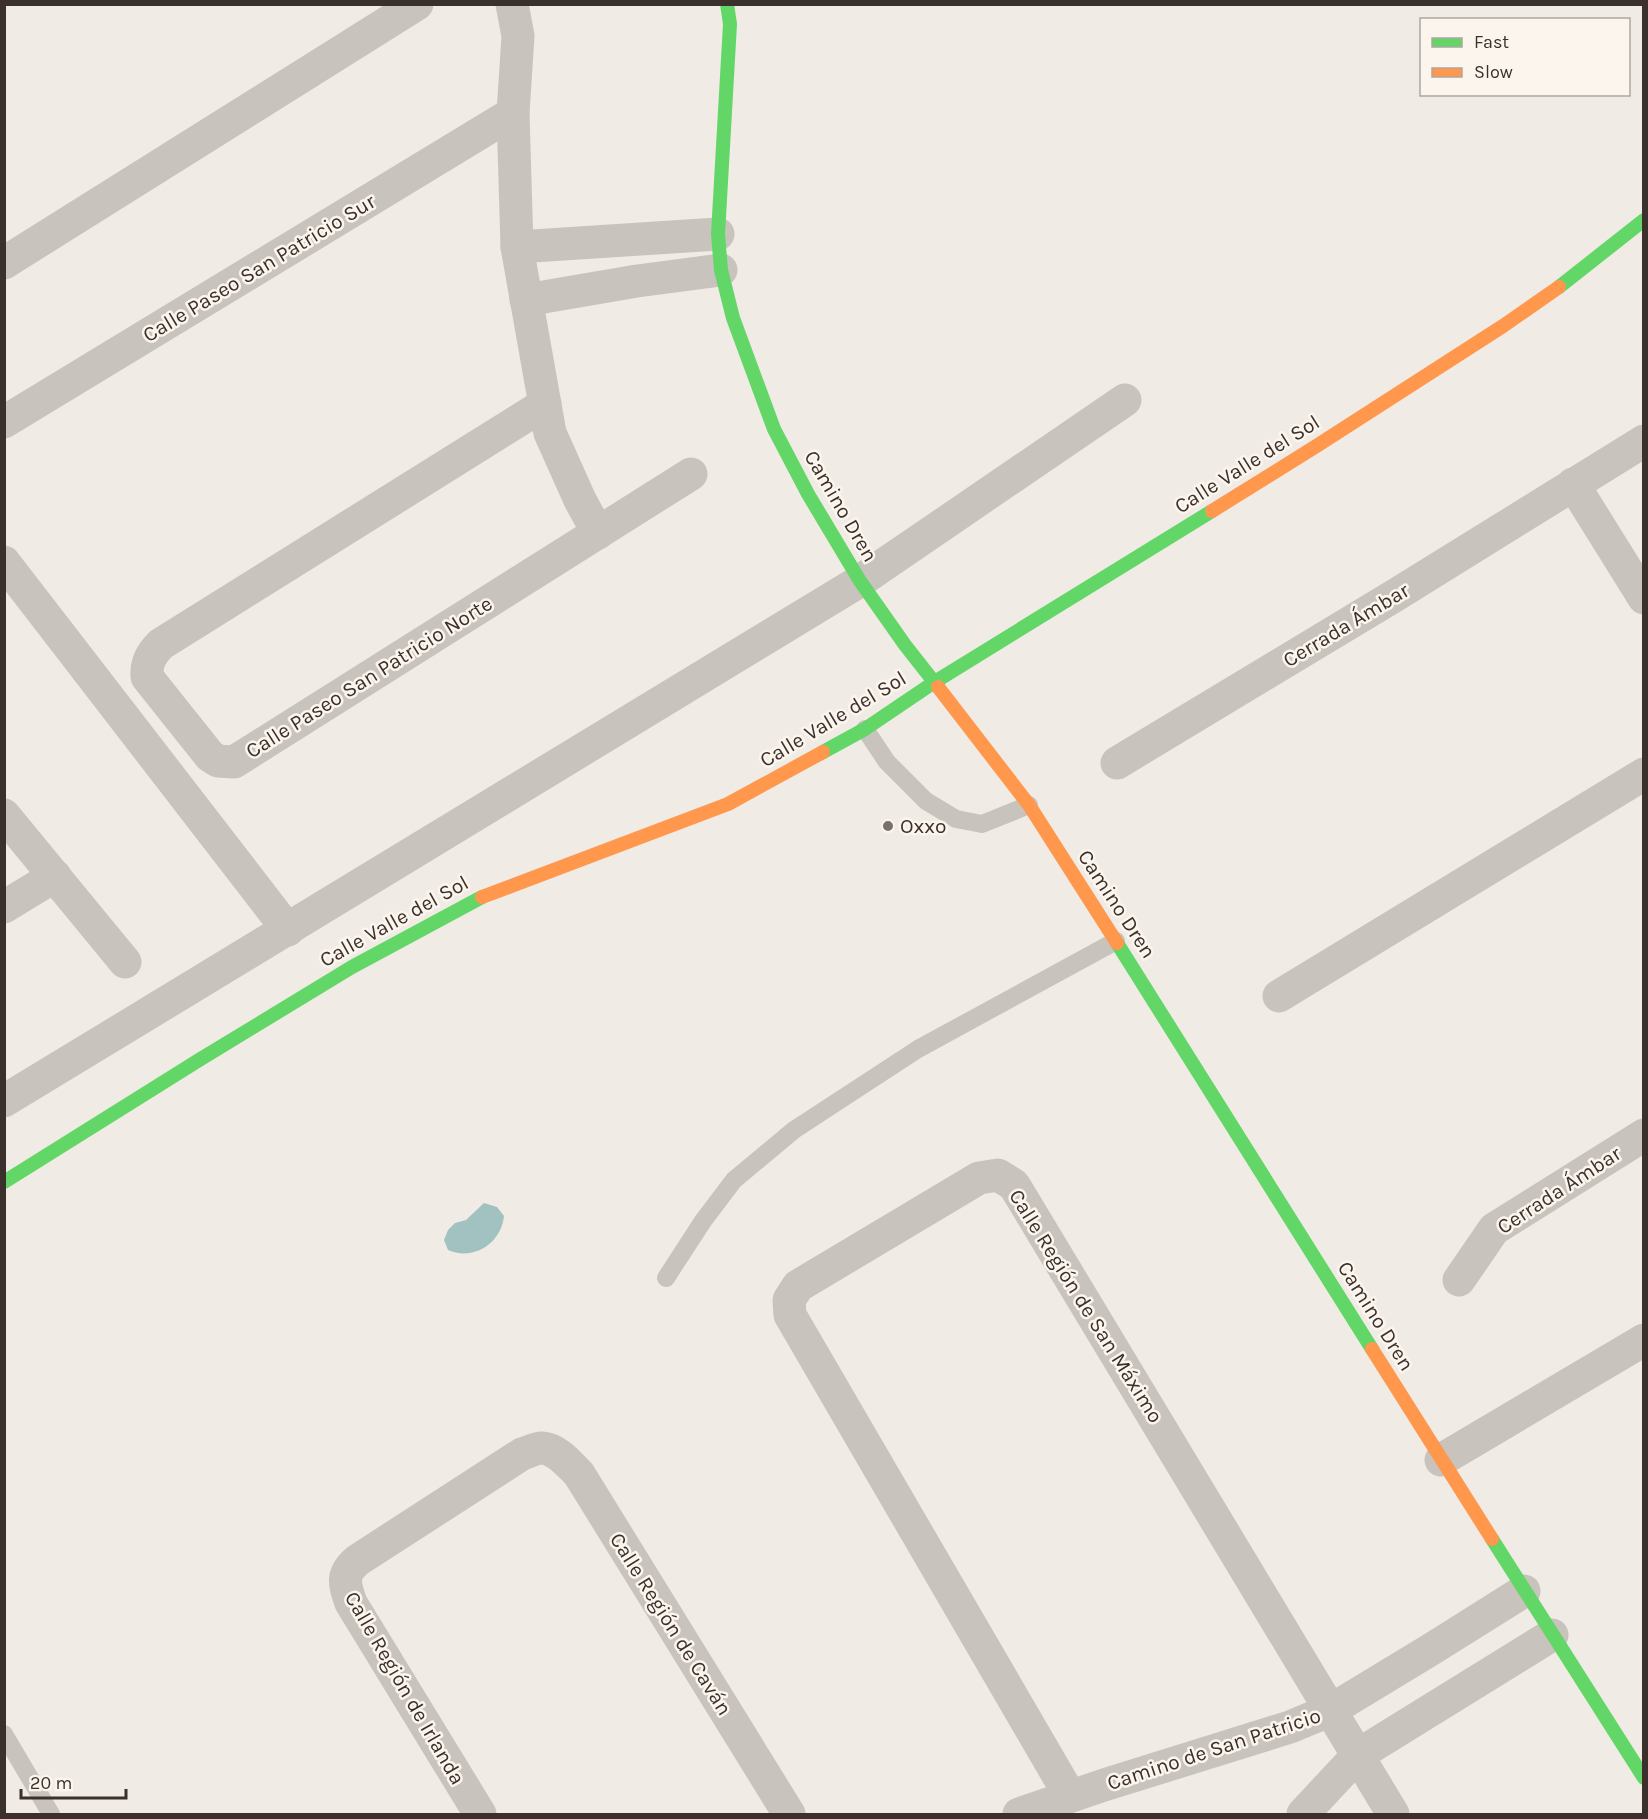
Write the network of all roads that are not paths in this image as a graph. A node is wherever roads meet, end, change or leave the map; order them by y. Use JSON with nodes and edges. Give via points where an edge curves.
{"nodes":[{"id":1,"x":417,"y":4,"type":"edge"},
{"id":2,"x":512,"y":4,"type":"edge"},
{"id":3,"x":727,"y":4,"type":"edge"},
{"id":4,"x":513,"y":113,"type":"junction"},
{"id":5,"x":1644,"y":219,"type":"edge"},
{"id":6,"x":718,"y":234,"type":"junction"},
{"id":7,"x":517,"y":247,"type":"junction"},
{"id":8,"x":4,"y":263,"type":"edge"},
{"id":9,"x":721,"y":270,"type":"junction"},
{"id":10,"x":526,"y":300,"type":"junction"},
{"id":11,"x":1125,"y":400,"type":"dead end"},
{"id":12,"x":545,"y":405,"type":"junction"},
{"id":13,"x":4,"y":423,"type":"edge"},
{"id":14,"x":1644,"y":441,"type":"edge"},
{"id":15,"x":691,"y":474,"type":"dead end"},
{"id":16,"x":1573,"y":484,"type":"junction"},
{"id":17,"x":598,"y":533,"type":"junction"},
{"id":18,"x":4,"y":562,"type":"edge"},
{"id":19,"x":860,"y":581,"type":"junction"},
{"id":20,"x":1644,"y":598,"type":"edge"},
{"id":21,"x":933,"y":683,"type":"junction"},
{"id":22,"x":865,"y":729,"type":"junction"},
{"id":23,"x":1117,"y":764,"type":"dead end"},
{"id":24,"x":1644,"y":774,"type":"edge"},
{"id":25,"x":1029,"y":805,"type":"junction"},
{"id":26,"x":4,"y":815,"type":"edge"},
{"id":27,"x":55,"y":876,"type":"junction"},
{"id":28,"x":4,"y":907,"type":"edge"},
{"id":29,"x":288,"y":930,"type":"junction"},
{"id":30,"x":1116,"y":941,"type":"junction"},
{"id":31,"x":125,"y":962,"type":"dead end"},
{"id":32,"x":1279,"y":996,"type":"dead end"},
{"id":33,"x":4,"y":1101,"type":"edge"},
{"id":34,"x":1644,"y":1135,"type":"edge"},
{"id":35,"x":4,"y":1182,"type":"edge"},
{"id":36,"x":666,"y":1278,"type":"dead end"},
{"id":37,"x":1459,"y":1281,"type":"dead end"},
{"id":38,"x":1644,"y":1340,"type":"edge"},
{"id":39,"x":540,"y":1448,"type":"joint"},
{"id":40,"x":1441,"y":1460,"type":"junction"},
{"id":41,"x":1524,"y":1591,"type":"junction"},
{"id":42,"x":1552,"y":1635,"type":"junction"},
{"id":43,"x":1331,"y":1710,"type":"junction"},
{"id":44,"x":4,"y":1734,"type":"edge"},
{"id":45,"x":1358,"y":1755,"type":"junction"},
{"id":46,"x":1644,"y":1778,"type":"edge"},
{"id":47,"x":1070,"y":1796,"type":"junction"},
{"id":48,"x":51,"y":1815,"type":"edge"},
{"id":49,"x":480,"y":1815,"type":"edge"},
{"id":50,"x":789,"y":1815,"type":"edge"},
{"id":51,"x":1019,"y":1815,"type":"edge"},
{"id":52,"x":1303,"y":1815,"type":"edge"},
{"id":53,"x":1394,"y":1815,"type":"edge"}],
"edges":[{"from":1,"to":8,"type":"street"},
{"from":2,"to":4,"type":"street","via":[[518,36]]},
{"from":3,"to":6,"type":"street","name":"Camino Dren","via":[[730,24]]},
{"from":4,"to":7,"type":"street"},
{"from":4,"to":13,"type":"street","name":"Calle Paseo San Patricio Sur"},
{"from":5,"to":21,"type":"street","name":"Calle Valle del Sol","via":[[1503,327]]},
{"from":6,"to":7,"type":"street"},
{"from":6,"to":9,"type":"street","name":"Camino Dren"},
{"from":7,"to":10,"type":"street"},
{"from":9,"to":10,"type":"street"},
{"from":9,"to":19,"type":"street","name":"Camino Dren","via":[[733,318],[774,429]]},
{"from":10,"to":12,"type":"street"},
{"from":11,"to":19,"type":"street"},
{"from":12,"to":17,"type":"street","via":[[550,432]]},
{"from":12,"to":17,"type":"street","name":"Calle Paseo San Patricio Norte","via":[[161,644],[152,652],[147,677],[210,756],[234,762]]},
{"from":14,"to":16,"type":"street","name":"Cerrada Ámbar"},
{"from":15,"to":17,"type":"street","name":"Calle Paseo San Patricio Norte"},
{"from":16,"to":20,"type":"street"},
{"from":16,"to":23,"type":"street","name":"Cerrada Ámbar"},
{"from":18,"to":29,"type":"street"},
{"from":19,"to":21,"type":"street","name":"Camino Dren"},
{"from":19,"to":29,"type":"street"},
{"from":21,"to":22,"type":"street","name":"Calle Valle del Sol"},
{"from":21,"to":25,"type":"street","name":"Camino Dren"},
{"from":22,"to":25,"type":"lane","via":[[887,762],[926,801],[956,819],[982,824]]},
{"from":22,"to":35,"type":"street","name":"Calle Valle del Sol","via":[[728,804],[484,895],[352,967]]},
{"from":24,"to":32,"type":"street"},
{"from":25,"to":30,"type":"street","name":"Camino Dren"},
{"from":26,"to":27,"type":"street"},
{"from":27,"to":28,"type":"street"},
{"from":27,"to":31,"type":"street"},
{"from":29,"to":33,"type":"street"},
{"from":30,"to":36,"type":"lane","via":[[918,1049],[794,1130],[734,1180]]},
{"from":30,"to":40,"type":"street","name":"Camino Dren"},
{"from":34,"to":37,"type":"street","name":"Cerrada Ámbar","via":[[1494,1229]]},
{"from":38,"to":40,"type":"street"},
{"from":39,"to":49,"type":"street","name":"Calle Región de Irlanda","via":[[522,1454],[347,1569],[345,1585],[351,1603]]},
{"from":39,"to":50,"type":"street","name":"Calle Región de Caván","via":[[563,1458],[579,1474]]},
{"from":40,"to":41,"type":"street","name":"Camino Dren"},
{"from":41,"to":42,"type":"street","name":"Camino Dren"},
{"from":41,"to":43,"type":"street","name":"Camino de San Patricio"},
{"from":42,"to":45,"type":"street"},
{"from":42,"to":46,"type":"street","name":"Camino Dren"},
{"from":43,"to":45,"type":"street","name":"Calle Región de San Máximo"},
{"from":43,"to":47,"type":"street","name":"Camino de San Patricio","via":[[1290,1727]]},
{"from":43,"to":47,"type":"street","name":"Calle Región de San Máximo","via":[[1014,1185],[998,1175],[979,1178],[798,1286],[789,1300],[790,1316]]},
{"from":44,"to":48,"type":"lane"},
{"from":45,"to":52,"type":"street"},
{"from":45,"to":53,"type":"street","name":"Calle Región de San Máximo"},
{"from":47,"to":51,"type":"street","name":"Camino de San Patricio"}]}
